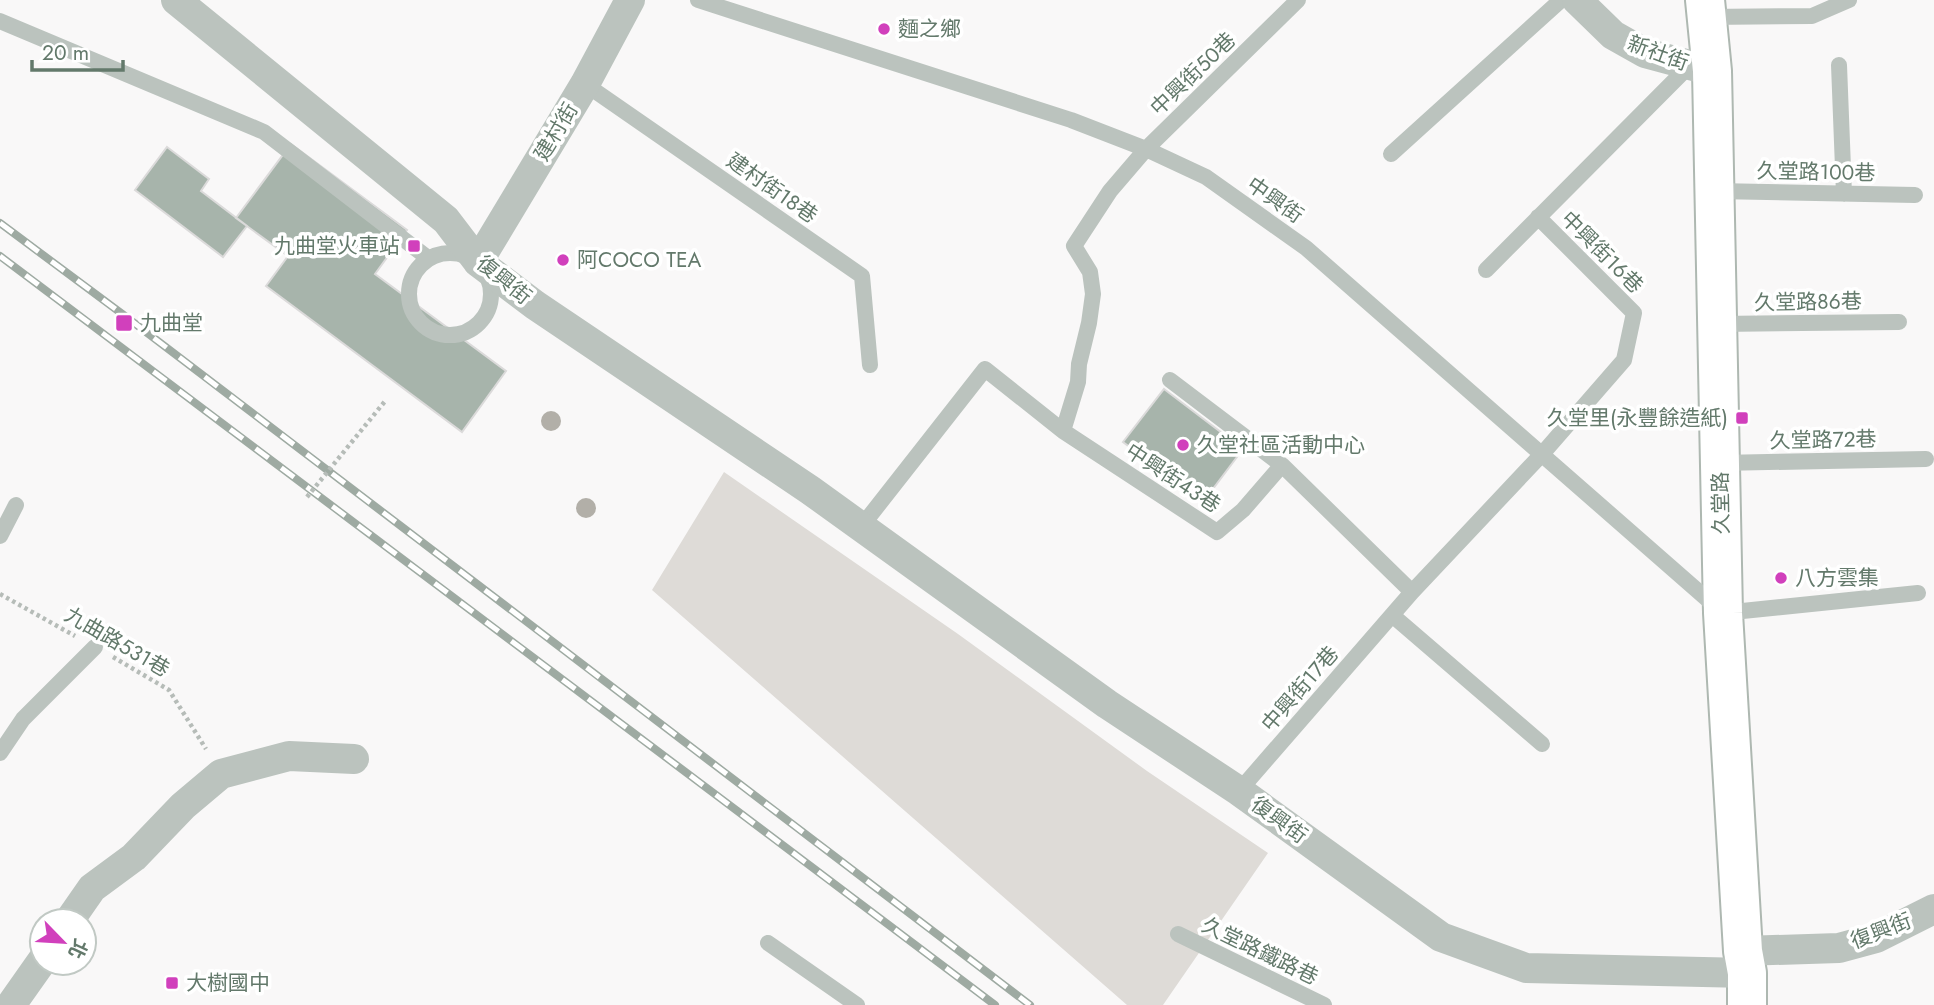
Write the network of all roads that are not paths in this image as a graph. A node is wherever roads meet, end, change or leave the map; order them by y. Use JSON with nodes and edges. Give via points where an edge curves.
{"nodes":[{"id":1,"x":176,"y":0,"type":"edge"},
{"id":2,"x":630,"y":0,"type":"edge"},
{"id":3,"x":698,"y":0,"type":"edge"},
{"id":4,"x":1298,"y":0,"type":"edge"},
{"id":5,"x":1561,"y":0,"type":"edge"},
{"id":6,"x":1577,"y":0,"type":"edge"},
{"id":7,"x":1849,"y":0,"type":"edge"},
{"id":8,"x":1706,"y":9,"type":"edge"},
{"id":9,"x":0,"y":22,"type":"edge"},
{"id":10,"x":1839,"y":65,"type":"dead end"},
{"id":11,"x":1701,"y":68,"type":"junction"},
{"id":12,"x":585,"y":84,"type":"junction"},
{"id":13,"x":1146,"y":149,"type":"junction"},
{"id":14,"x":1391,"y":154,"type":"dead end"},
{"id":15,"x":1716,"y":191,"type":"junction"},
{"id":16,"x":1844,"y":194,"type":"junction"},
{"id":17,"x":1915,"y":195,"type":"dead end"},
{"id":18,"x":1538,"y":217,"type":"junction"},
{"id":19,"x":428,"y":258,"type":"junction"},
{"id":20,"x":478,"y":262,"type":"junction"},
{"id":21,"x":1486,"y":270,"type":"dead end"},
{"id":22,"x":1899,"y":322,"type":"dead end"},
{"id":23,"x":1718,"y":324,"type":"junction"},
{"id":24,"x":870,"y":365,"type":"dead end"},
{"id":25,"x":1170,"y":380,"type":"dead end"},
{"id":26,"x":1063,"y":431,"type":"junction"},
{"id":27,"x":1543,"y":453,"type":"junction"},
{"id":28,"x":1926,"y":459,"type":"dead end"},
{"id":29,"x":1720,"y":463,"type":"junction"},
{"id":30,"x":1282,"y":465,"type":"junction"},
{"id":31,"x":16,"y":505,"type":"dead end"},
{"id":32,"x":861,"y":527,"type":"junction"},
{"id":33,"x":0,"y":536,"type":"edge"},
{"id":34,"x":1412,"y":592,"type":"junction"},
{"id":35,"x":1918,"y":593,"type":"dead end"},
{"id":36,"x":1723,"y":613,"type":"junction"},
{"id":37,"x":1392,"y":615,"type":"junction"},
{"id":38,"x":95,"y":647,"type":"road end"},
{"id":39,"x":1542,"y":744,"type":"dead end"},
{"id":40,"x":0,"y":753,"type":"edge"},
{"id":41,"x":354,"y":759,"type":"dead end"},
{"id":42,"x":1239,"y":791,"type":"junction"},
{"id":43,"x":79,"y":907,"type":"edge"},
{"id":44,"x":1934,"y":909,"type":"edge"},
{"id":45,"x":1178,"y":934,"type":"dead end"},
{"id":46,"x":768,"y":943,"type":"dead end"},
{"id":47,"x":1746,"y":976,"type":"edge"},
{"id":48,"x":31,"y":977,"type":"edge"},
{"id":49,"x":11,"y":1005,"type":"edge"},
{"id":50,"x":857,"y":1005,"type":"edge"},
{"id":51,"x":1324,"y":1005,"type":"edge"}],
"edges":[{"from":1,"to":20,"type":"street","name":"復興街","via":[[446,220]]},
{"from":2,"to":12,"type":"street","name":"建村街"},
{"from":3,"to":13,"type":"lane","name":"中興街"},
{"from":4,"to":13,"type":"lane","name":"中興街50巷"},
{"from":5,"to":14,"type":"lane"},
{"from":6,"to":11,"type":"street","name":"新社街","via":[[1613,35],[1645,53]]},
{"from":7,"to":8,"type":"lane","via":[[1812,16]]},
{"from":8,"to":11,"type":"street","name":"久堂路"},
{"from":9,"to":19,"type":"lane","via":[[264,132]]},
{"from":10,"to":16,"type":"lane"},
{"from":11,"to":15,"type":"street","name":"久堂路"},
{"from":11,"to":18,"type":"lane","name":"中興街16巷"},
{"from":12,"to":20,"type":"street","name":"建村街"},
{"from":12,"to":24,"type":"lane","name":"建村街18巷","via":[[862,276]]},
{"from":13,"to":26,"type":"lane","name":"中興街50巷","via":[[1110,191],[1074,246],[1090,272],[1093,294],[1078,382]]},
{"from":13,"to":27,"type":"lane","name":"中興街","via":[[1206,177],[1307,248]]},
{"from":15,"to":16,"type":"lane","name":"久堂路100巷"},
{"from":15,"to":23,"type":"street","name":"久堂路"},
{"from":16,"to":17,"type":"lane","name":"久堂路100巷"},
{"from":18,"to":21,"type":"lane","name":"中興街16巷"},
{"from":18,"to":27,"type":"lane","name":"中興街16巷","via":[[1634,313],[1624,360]]},
{"from":19,"to":20,"type":"lane","via":[[454,251]]},
{"from":19,"to":20,"type":"lane","via":[[411,278],[409,304],[422,327],[447,337],[472,331],[490,311],[492,285]]},
{"from":20,"to":32,"type":"street","name":"復興街","via":[[535,306]]},
{"from":22,"to":23,"type":"lane","name":"久堂路86巷"},
{"from":23,"to":29,"type":"street","name":"久堂路"},
{"from":25,"to":30,"type":"lane"},
{"from":26,"to":30,"type":"lane","name":"中興街43巷","via":[[1217,531],[1243,510]]},
{"from":26,"to":32,"type":"lane","via":[[985,369]]},
{"from":27,"to":34,"type":"lane","name":"中興街17巷"},
{"from":27,"to":36,"type":"lane","name":"中興街"},
{"from":28,"to":29,"type":"lane","name":"久堂路72巷"},
{"from":29,"to":36,"type":"street","name":"久堂路"},
{"from":30,"to":34,"type":"lane"},
{"from":31,"to":33,"type":"lane"},
{"from":32,"to":42,"type":"street","name":"復興街","via":[[1107,704]]},
{"from":34,"to":37,"type":"lane","name":"中興街17巷"},
{"from":35,"to":36,"type":"lane"},
{"from":36,"to":47,"type":"street","name":"久堂路"},
{"from":37,"to":39,"type":"lane"},
{"from":37,"to":42,"type":"lane","name":"中興街17巷"},
{"from":38,"to":40,"type":"lane","via":[[23,719]]},
{"from":41,"to":43,"type":"street","via":[[289,756],[221,774],[134,857],[92,888]]},
{"from":42,"to":47,"type":"street","name":"復興街","via":[[1441,937],[1526,968]]},
{"from":44,"to":47,"type":"street","name":"復興街","via":[[1876,938]]},
{"from":45,"to":51,"type":"lane","name":"久堂路鐵路巷"},
{"from":46,"to":50,"type":"lane"},
{"from":48,"to":49,"type":"street"}]}
